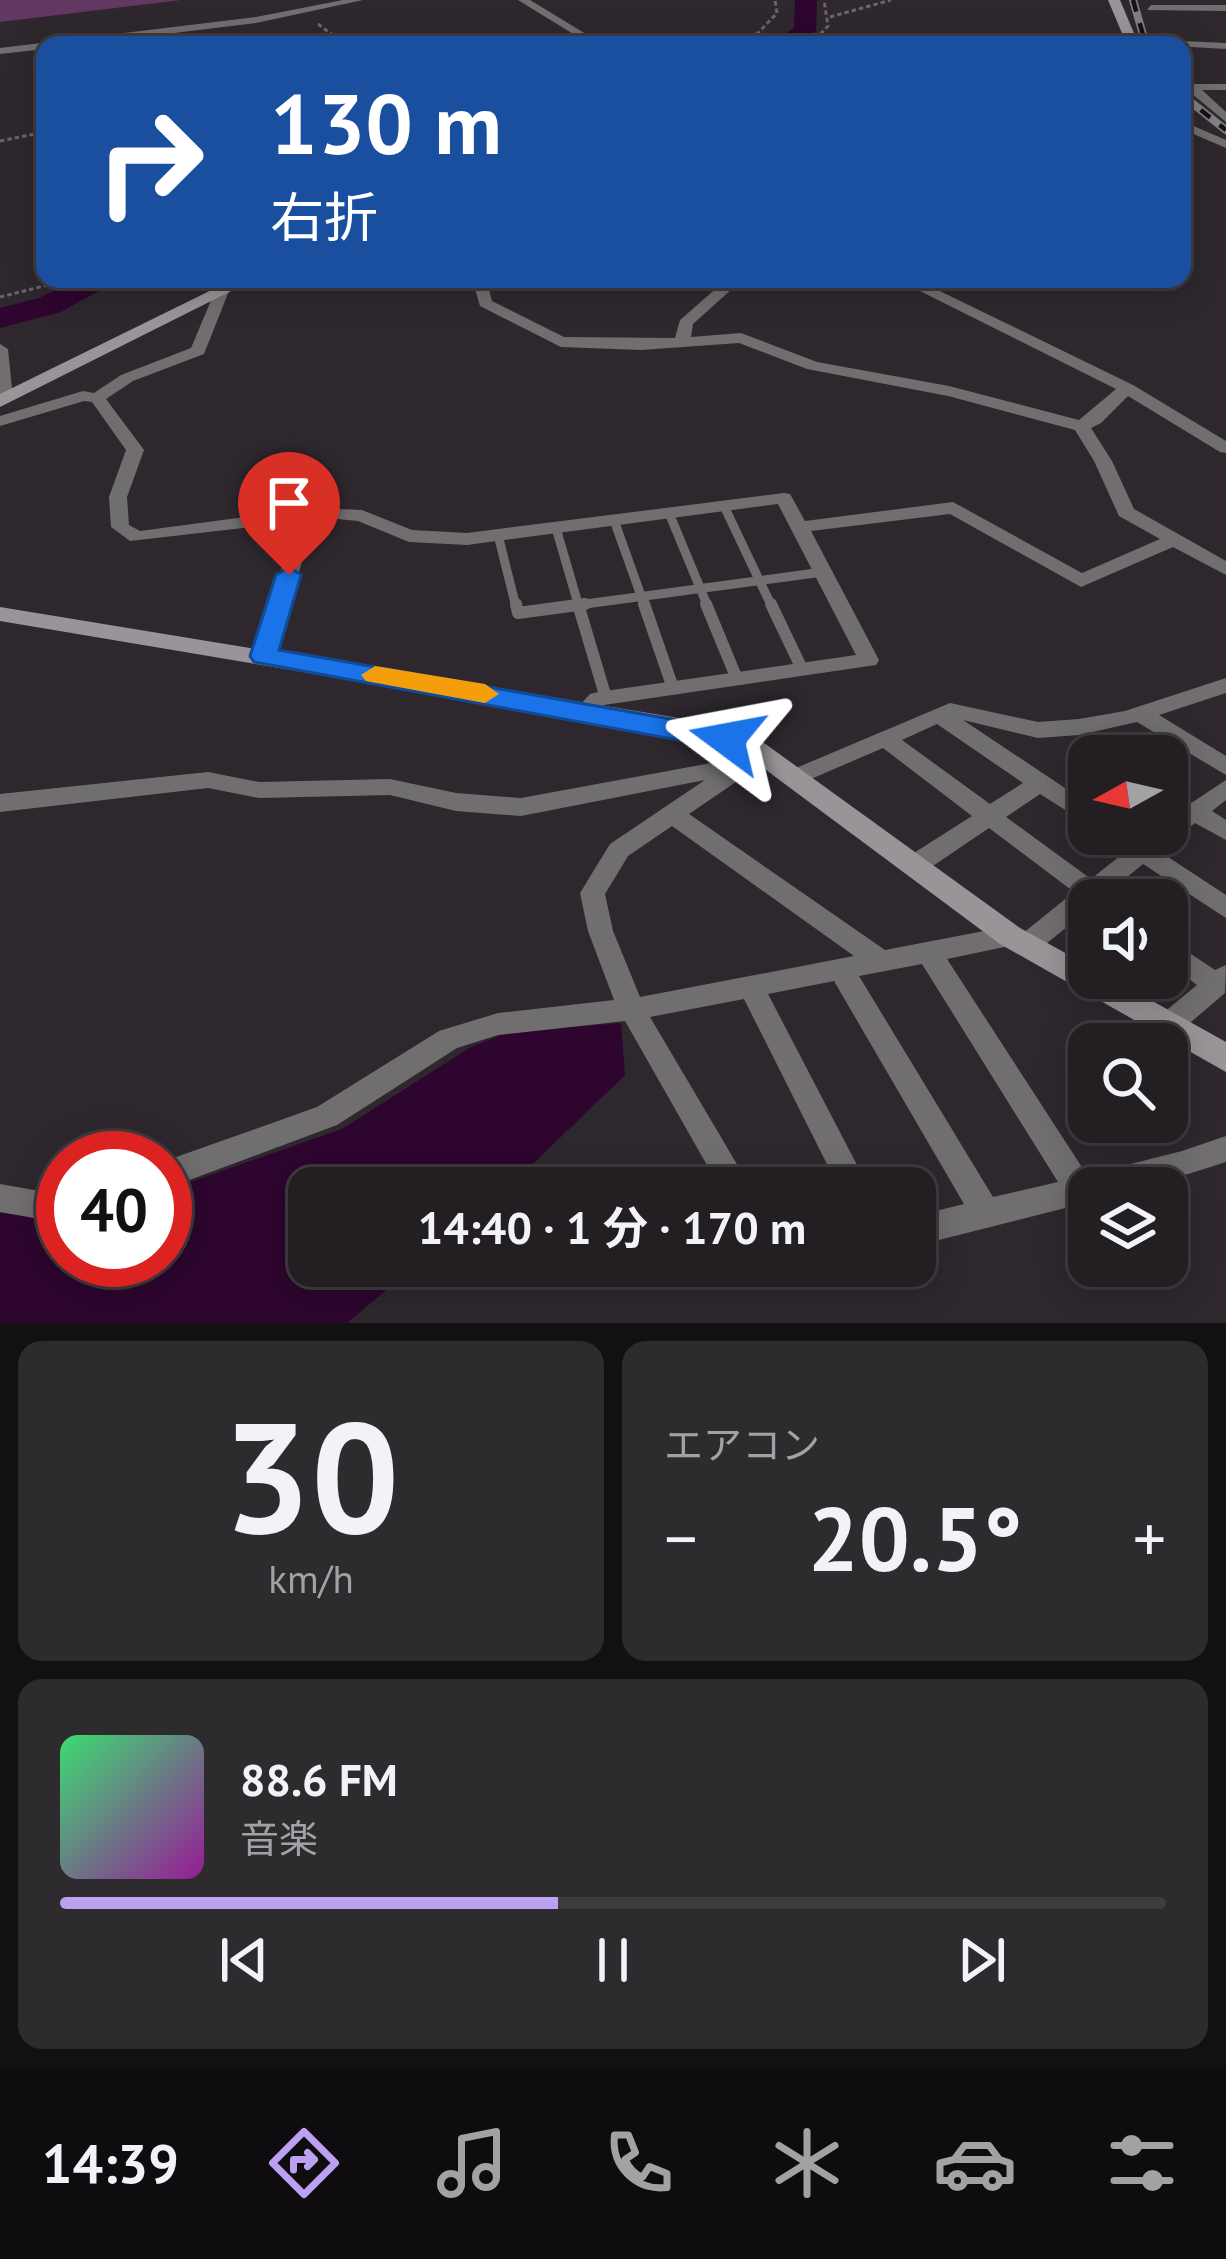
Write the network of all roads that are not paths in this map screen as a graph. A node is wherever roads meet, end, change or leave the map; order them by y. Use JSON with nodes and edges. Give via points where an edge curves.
{"nodes":[{"id":1,"x":358,"y":0,"type":"edge"},
{"id":2,"x":523,"y":0,"type":"edge"},
{"id":3,"x":1114,"y":0,"type":"edge"},
{"id":4,"x":1150,"y":4,"type":"edge"},
{"id":5,"x":1192,"y":8,"type":"junction"},
{"id":6,"x":1226,"y":8,"type":"edge"},
{"id":7,"x":120,"y":36,"type":"edge"},
{"id":8,"x":585,"y":36,"type":"edge"},
{"id":9,"x":1129,"y":36,"type":"edge"},
{"id":10,"x":1159,"y":36,"type":"edge"},
{"id":11,"x":1226,"y":43,"type":"edge"},
{"id":12,"x":1191,"y":44,"type":"edge"},
{"id":13,"x":36,"y":46,"type":"edge"},
{"id":14,"x":0,"y":51,"type":"edge"},
{"id":15,"x":1191,"y":83,"type":"edge"},
{"id":16,"x":1191,"y":86,"type":"edge"},
{"id":17,"x":1226,"y":87,"type":"edge"},
{"id":18,"x":1226,"y":118,"type":"edge"},
{"id":19,"x":1191,"y":131,"type":"edge"},
{"id":20,"x":1226,"y":144,"type":"edge"},
{"id":21,"x":230,"y":288,"type":"edge"},
{"id":22,"x":481,"y":288,"type":"edge"},
{"id":23,"x":726,"y":288,"type":"edge"},
{"id":24,"x":921,"y":288,"type":"edge"},
{"id":25,"x":222,"y":292,"type":"junction"},
{"id":26,"x":683,"y":340,"type":"junction"},
{"id":27,"x":0,"y":349,"type":"edge"},
{"id":28,"x":1127,"y":388,"type":"junction"},
{"id":29,"x":97,"y":398,"type":"junction"},
{"id":30,"x":3,"y":400,"type":"edge"},
{"id":31,"x":0,"y":421,"type":"edge"},
{"id":32,"x":1081,"y":426,"type":"junction"},
{"id":33,"x":1226,"y":448,"type":"edge"},
{"id":34,"x":724,"y":506,"type":"junction"},
{"id":35,"x":292,"y":513,"type":"junction"},
{"id":36,"x":669,"y":513,"type":"junction"},
{"id":37,"x":614,"y":520,"type":"junction"},
{"id":38,"x":800,"y":526,"type":"junction"},
{"id":39,"x":556,"y":528,"type":"junction"},
{"id":40,"x":498,"y":536,"type":"junction"},
{"id":41,"x":1171,"y":541,"type":"junction"},
{"id":42,"x":1226,"y":569,"type":"edge"},
{"id":43,"x":824,"y":572,"type":"junction"},
{"id":44,"x":759,"y":581,"type":"junction"},
{"id":45,"x":700,"y":589,"type":"junction"},
{"id":46,"x":640,"y":597,"type":"junction"},
{"id":47,"x":577,"y":605,"type":"junction"},
{"id":48,"x":0,"y":614,"type":"edge"},
{"id":49,"x":264,"y":656,"type":"junction"},
{"id":50,"x":802,"y":670,"type":"junction"},
{"id":51,"x":737,"y":679,"type":"junction"},
{"id":52,"x":1226,"y":685,"type":"edge"},
{"id":53,"x":674,"y":688,"type":"junction"},
{"id":54,"x":595,"y":705,"type":"junction"},
{"id":55,"x":1139,"y":714,"type":"junction"},
{"id":56,"x":939,"y":715,"type":"junction"},
{"id":57,"x":884,"y":738,"type":"junction"},
{"id":58,"x":753,"y":759,"type":"junction"},
{"id":59,"x":1226,"y":767,"type":"edge"},
{"id":60,"x":797,"y":777,"type":"junction"},
{"id":61,"x":1040,"y":783,"type":"junction"},
{"id":62,"x":1226,"y":788,"type":"edge"},
{"id":63,"x":1068,"y":802,"type":"edge"},
{"id":64,"x":0,"y":803,"type":"edge"},
{"id":65,"x":1194,"y":812,"type":"junction"},
{"id":66,"x":672,"y":814,"type":"junction"},
{"id":67,"x":989,"y":816,"type":"junction"},
{"id":68,"x":1188,"y":816,"type":"edge"},
{"id":69,"x":1226,"y":832,"type":"edge"},
{"id":70,"x":1136,"y":855,"type":"edge"},
{"id":71,"x":1148,"y":855,"type":"edge"},
{"id":72,"x":915,"y":865,"type":"junction"},
{"id":73,"x":1073,"y":879,"type":"edge"},
{"id":74,"x":1114,"y":879,"type":"edge"},
{"id":75,"x":1226,"y":908,"type":"edge"},
{"id":76,"x":1068,"y":913,"type":"edge"},
{"id":77,"x":1019,"y":940,"type":"junction"},
{"id":78,"x":929,"y":953,"type":"junction"},
{"id":79,"x":1188,"y":961,"type":"edge"},
{"id":80,"x":884,"y":963,"type":"junction"},
{"id":81,"x":843,"y":972,"type":"junction"},
{"id":82,"x":1221,"y":981,"type":"edge"},
{"id":83,"x":752,"y":988,"type":"junction"},
{"id":84,"x":634,"y":1009,"type":"junction"},
{"id":85,"x":1164,"y":1023,"type":"edge"},
{"id":86,"x":1170,"y":1023,"type":"edge"},
{"id":87,"x":1188,"y":1036,"type":"edge"},
{"id":88,"x":1226,"y":1058,"type":"edge"},
{"id":89,"x":1226,"y":1149,"type":"edge"},
{"id":90,"x":192,"y":1164,"type":"edge"},
{"id":91,"x":724,"y":1167,"type":"edge"},
{"id":92,"x":843,"y":1167,"type":"edge"},
{"id":93,"x":1173,"y":1167,"type":"edge"},
{"id":94,"x":1068,"y":1172,"type":"edge"},
{"id":95,"x":1068,"y":1192,"type":"edge"},
{"id":96,"x":0,"y":1198,"type":"edge"},
{"id":97,"x":36,"y":1204,"type":"edge"},
{"id":98,"x":985,"y":1212,"type":"junction"},
{"id":99,"x":936,"y":1225,"type":"edge"}],
"edges":[{"from":1,"to":7,"type":"street"},
{"from":2,"to":8,"type":"street"},
{"from":3,"to":9,"type":"street"},
{"from":4,"to":5,"type":"street"},
{"from":4,"to":10,"type":"street"},
{"from":5,"to":6,"type":"street"},
{"from":5,"to":11,"type":"street"},
{"from":11,"to":12,"type":"street"},
{"from":13,"to":14,"type":"street"},
{"from":15,"to":17,"type":"street"},
{"from":16,"to":18,"type":"street"},
{"from":19,"to":20,"type":"street"},
{"from":21,"to":25,"type":"street"},
{"from":22,"to":26,"type":"street","via":[[485,302],[561,342]]},
{"from":23,"to":26,"type":"street","via":[[685,323]]},
{"from":24,"to":28,"type":"street"},
{"from":25,"to":29,"type":"street","via":[[198,351]]},
{"from":25,"to":30,"type":"street"},
{"from":26,"to":32,"type":"street","via":[[760,342],[814,366]]},
{"from":27,"to":30,"type":"street"},
{"from":28,"to":32,"type":"street"},
{"from":28,"to":33,"type":"street"},
{"from":29,"to":31,"type":"street"},
{"from":29,"to":35,"type":"street","via":[[135,450],[118,497],[125,533]]},
{"from":32,"to":41,"type":"street","via":[[1126,512]]},
{"from":34,"to":36,"type":"street"},
{"from":34,"to":38,"type":"street","via":[[784,498]]},
{"from":34,"to":44,"type":"lane"},
{"from":35,"to":40,"type":"street","via":[[362,516],[424,538]]},
{"from":35,"to":49,"type":"street","via":[[301,535]]},
{"from":36,"to":37,"type":"street"},
{"from":36,"to":45,"type":"lane"},
{"from":37,"to":39,"type":"street"},
{"from":37,"to":46,"type":"lane"},
{"from":38,"to":41,"type":"street","via":[[953,508],[1081,581]]},
{"from":38,"to":43,"type":"street"},
{"from":39,"to":40,"type":"street"},
{"from":39,"to":47,"type":"lane"},
{"from":40,"to":47,"type":"lane","via":[[518,613]]},
{"from":41,"to":42,"type":"street"},
{"from":43,"to":44,"type":"lane"},
{"from":43,"to":50,"type":"street","via":[[869,660]]},
{"from":44,"to":45,"type":"lane"},
{"from":44,"to":50,"type":"lane"},
{"from":45,"to":46,"type":"lane"},
{"from":45,"to":51,"type":"lane"},
{"from":46,"to":47,"type":"lane"},
{"from":46,"to":53,"type":"lane"},
{"from":47,"to":54,"type":"lane"},
{"from":48,"to":49,"type":"street"},
{"from":49,"to":54,"type":"street"},
{"from":50,"to":51,"type":"street"},
{"from":51,"to":53,"type":"street"},
{"from":52,"to":55,"type":"street"},
{"from":53,"to":54,"type":"street"},
{"from":54,"to":58,"type":"street","via":[[703,731]]},
{"from":55,"to":56,"type":"street","via":[[1038,730],[950,710]]},
{"from":55,"to":59,"type":"street"},
{"from":56,"to":57,"type":"street"},
{"from":56,"to":61,"type":"street"},
{"from":57,"to":60,"type":"street"},
{"from":57,"to":67,"type":"street"},
{"from":58,"to":60,"type":"street"},
{"from":58,"to":64,"type":"street","via":[[521,806],[390,788],[259,790],[208,780]]},
{"from":58,"to":66,"type":"street"},
{"from":60,"to":72,"type":"street"},
{"from":61,"to":63,"type":"street"},
{"from":61,"to":67,"type":"street"},
{"from":62,"to":65,"type":"street"},
{"from":65,"to":68,"type":"street"},
{"from":65,"to":69,"type":"street"},
{"from":66,"to":80,"type":"street"},
{"from":66,"to":84,"type":"street","via":[[619,850],[592,892]]},
{"from":67,"to":72,"type":"street"},
{"from":67,"to":73,"type":"street"},
{"from":70,"to":74,"type":"street"},
{"from":71,"to":75,"type":"street"},
{"from":72,"to":77,"type":"street"},
{"from":76,"to":77,"type":"street"},
{"from":77,"to":78,"type":"street"},
{"from":77,"to":85,"type":"street"},
{"from":78,"to":80,"type":"street"},
{"from":78,"to":94,"type":"street"},
{"from":79,"to":82,"type":"street"},
{"from":80,"to":81,"type":"street"},
{"from":81,"to":83,"type":"street"},
{"from":81,"to":98,"type":"street"},
{"from":82,"to":86,"type":"street"},
{"from":83,"to":84,"type":"street"},
{"from":83,"to":92,"type":"street"},
{"from":84,"to":90,"type":"street","via":[[498,1024],[449,1039],[327,1116]]},
{"from":84,"to":91,"type":"street"},
{"from":87,"to":88,"type":"street"},
{"from":89,"to":93,"type":"street"},
{"from":95,"to":98,"type":"street"},
{"from":96,"to":97,"type":"street"},
{"from":98,"to":99,"type":"street"}]}
